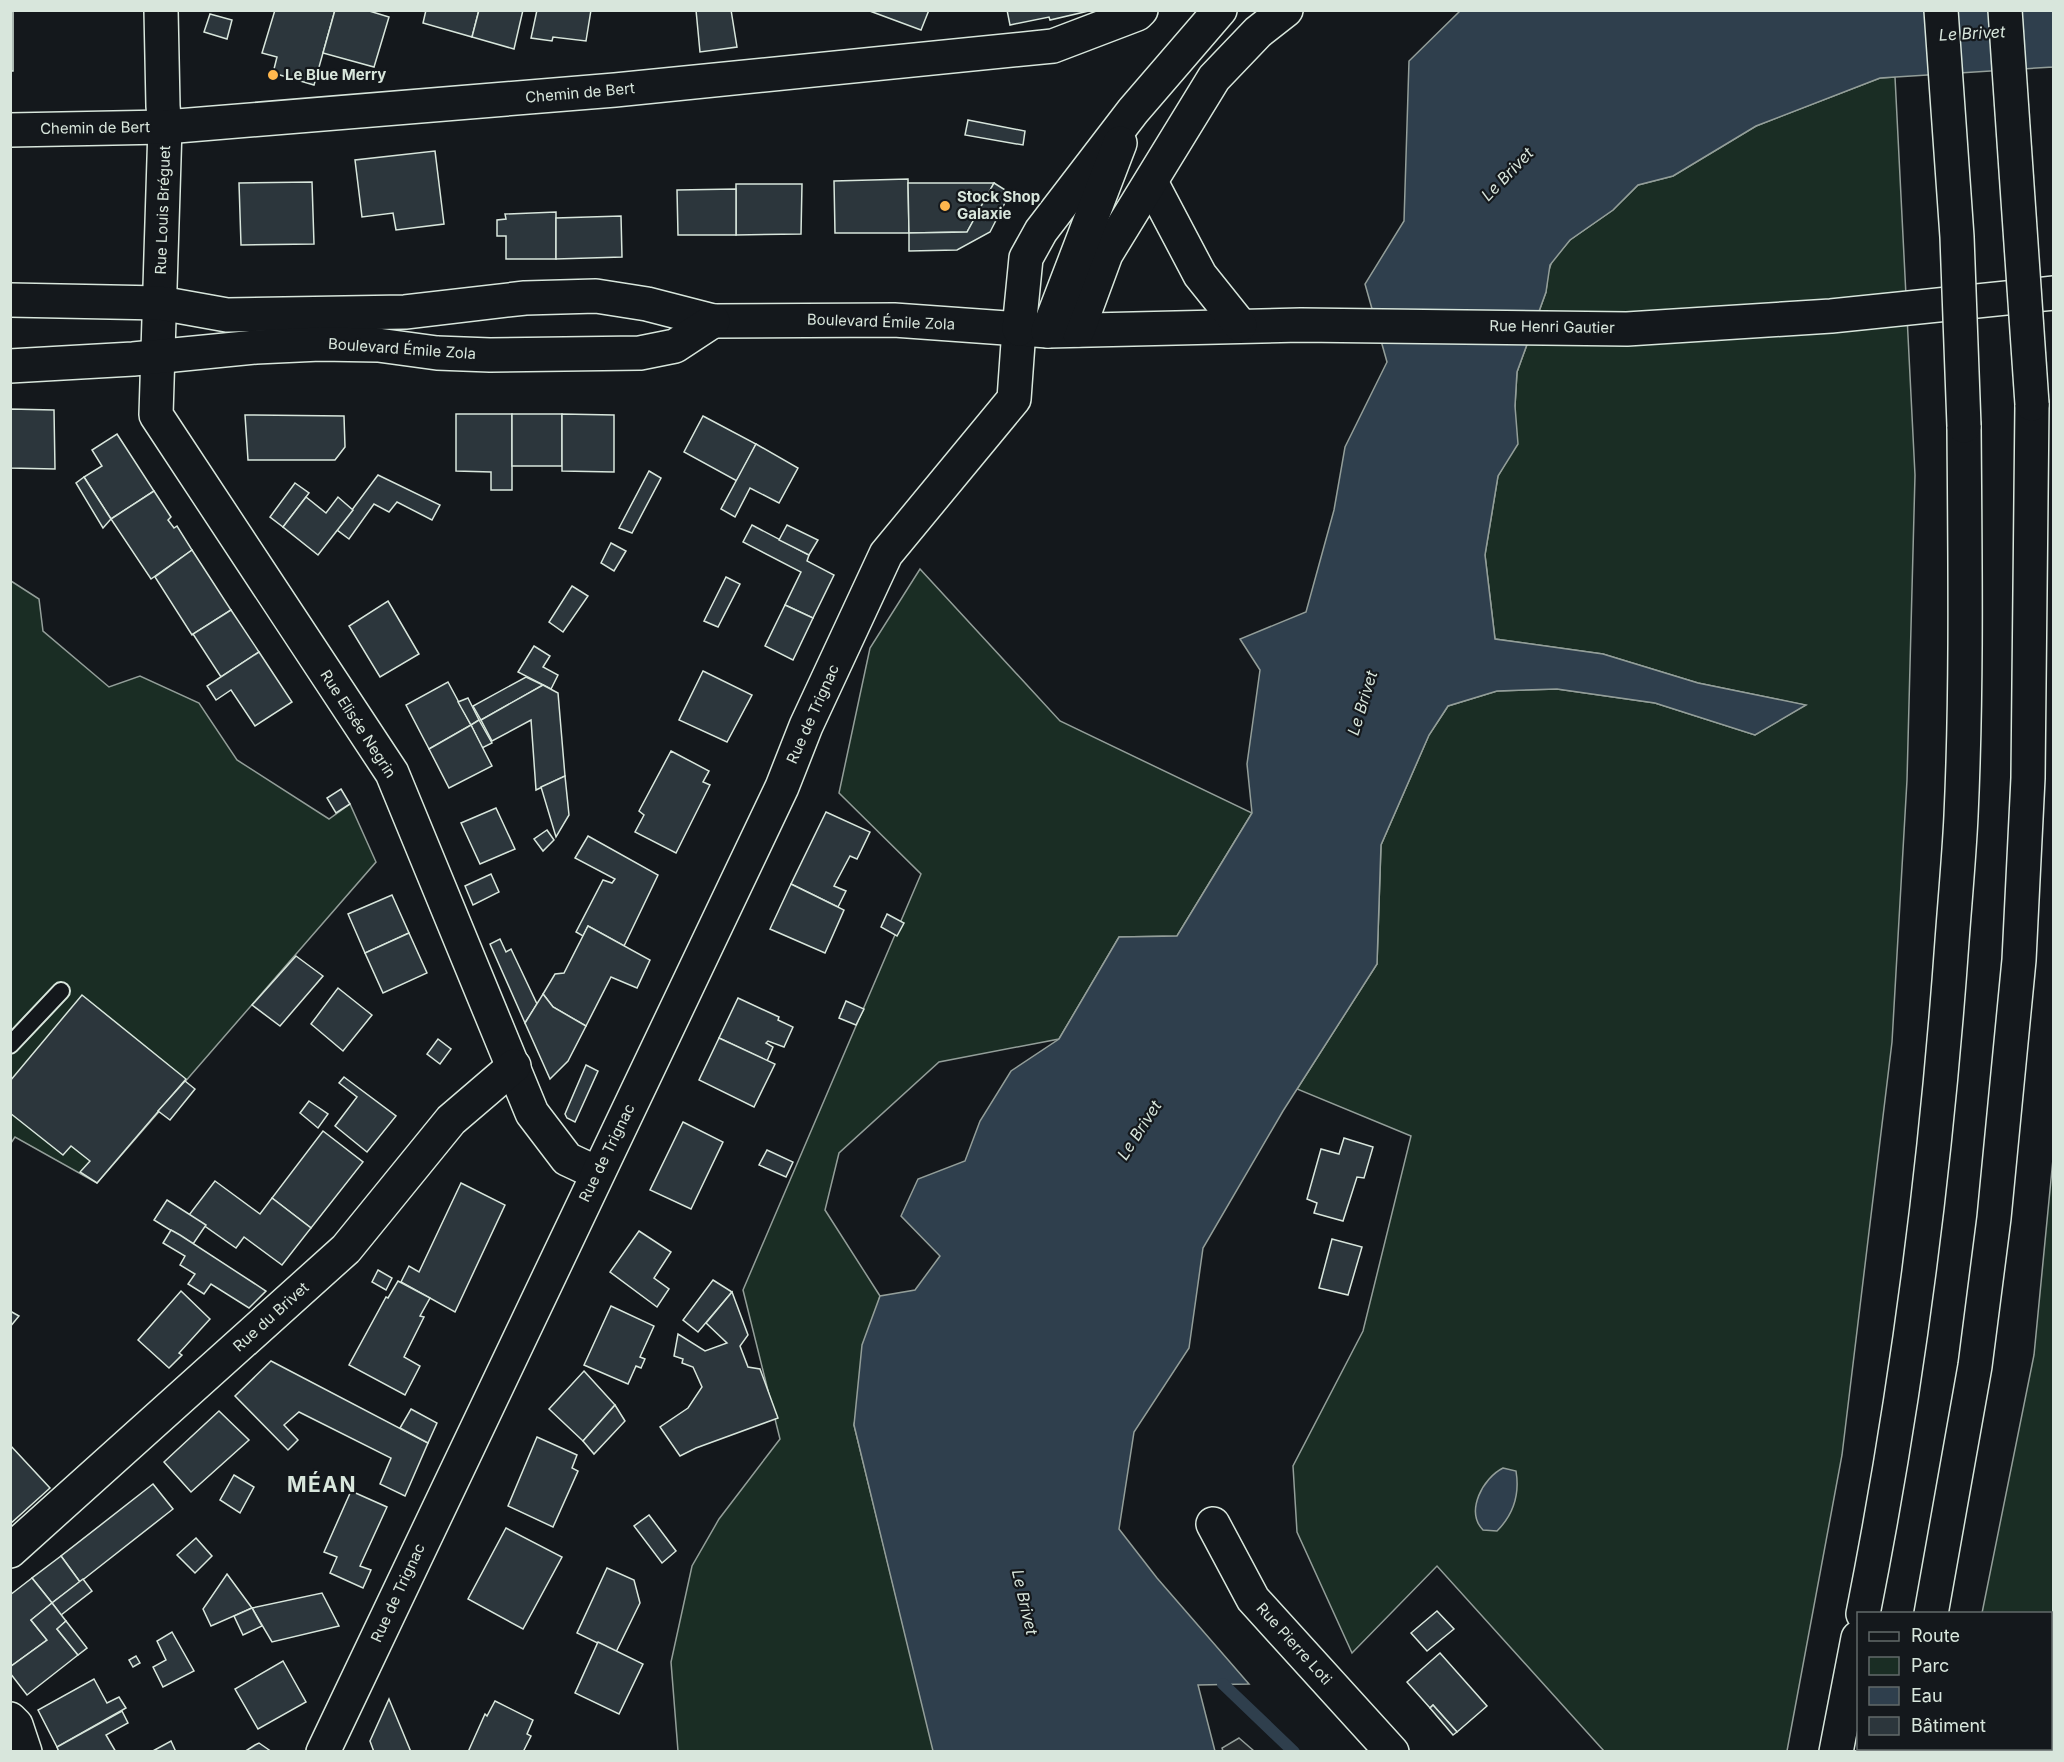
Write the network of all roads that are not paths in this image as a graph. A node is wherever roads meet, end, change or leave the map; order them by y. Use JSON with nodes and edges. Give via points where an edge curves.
{"nodes":[{"id":1,"x":161,"y":10,"type":"edge"},
{"id":2,"x":1141,"y":10,"type":"edge"},
{"id":3,"x":1220,"y":10,"type":"edge"},
{"id":4,"x":1286,"y":10,"type":"edge"},
{"id":5,"x":1941,"y":10,"type":"edge"},
{"id":6,"x":2005,"y":10,"type":"edge"},
{"id":7,"x":1133,"y":111,"type":"junction"},
{"id":8,"x":165,"y":127,"type":"junction"},
{"id":9,"x":10,"y":130,"type":"edge"},
{"id":10,"x":1151,"y":182,"type":"junction"},
{"id":11,"x":2054,"y":293,"type":"edge"},
{"id":12,"x":10,"y":300,"type":"edge"},
{"id":13,"x":160,"y":303,"type":"junction"},
{"id":14,"x":713,"y":321,"type":"junction"},
{"id":15,"x":1240,"y":325,"type":"junction"},
{"id":16,"x":1048,"y":330,"type":"junction"},
{"id":17,"x":158,"y":357,"type":"junction"},
{"id":18,"x":10,"y":366,"type":"edge"},
{"id":19,"x":61,"y":991,"type":"dead end"},
{"id":20,"x":10,"y":1045,"type":"edge"},
{"id":21,"x":514,"y":1066,"type":"junction"},
{"id":22,"x":597,"y":1173,"type":"junction"},
{"id":23,"x":1213,"y":1524,"type":"dead end"},
{"id":24,"x":10,"y":1551,"type":"edge"},
{"id":25,"x":1863,"y":1612,"type":"edge"},
{"id":26,"x":1931,"y":1612,"type":"edge"},
{"id":27,"x":1857,"y":1643,"type":"edge"},
{"id":28,"x":10,"y":1719,"type":"edge"},
{"id":29,"x":25,"y":1752,"type":"edge"},
{"id":30,"x":323,"y":1752,"type":"edge"},
{"id":31,"x":1392,"y":1752,"type":"edge"},
{"id":32,"x":1836,"y":1752,"type":"edge"}],
"edges":[{"from":1,"to":8,"type":"main road","name":"Rue Louis Bréguet"},
{"from":2,"to":8,"type":"main road","name":"Chemin de Bert","via":[[1053,46],[615,90]]},
{"from":3,"to":7,"type":"main road"},
{"from":4,"to":10,"type":"main road","via":[[1258,32],[1214,78]]},
{"from":5,"to":25,"type":"main road","bridge":true,"via":[[1958,237],[1964,426],[1961,816],[1933,1159],[1915,1302]]},
{"from":6,"to":26,"type":"main road","bridge":true,"via":[[2032,404],[2028,778],[2019,960],[1994,1218],[1975,1366]]},
{"from":7,"to":16,"type":"main road"},
{"from":7,"to":16,"type":"main road","via":[[1041,231],[1026,258]]},
{"from":8,"to":9,"type":"main road","name":"Chemin de Bert"},
{"from":8,"to":13,"type":"main road","name":"Rue Louis Bréguet"},
{"from":10,"to":15,"type":"main road","via":[[1200,275]]},
{"from":10,"to":16,"type":"main road","via":[[1106,254]]},
{"from":11,"to":15,"type":"main road","name":"Rue Henri Gautier","via":[[1831,316],[1627,329]]},
{"from":12,"to":13,"type":"main road","name":"Boulevard Émile Zola"},
{"from":13,"to":14,"type":"main road","name":"Boulevard Émile Zola","via":[[227,315],[405,312],[525,298],[596,296]]},
{"from":13,"to":17,"type":"main road","name":"Rue Elisée Negrin"},
{"from":14,"to":16,"type":"main road","name":"Boulevard Émile Zola","via":[[894,320]]},
{"from":14,"to":17,"type":"main road","name":"Boulevard Émile Zola","via":[[675,346],[640,353],[479,355],[378,345],[320,344]]},
{"from":15,"to":16,"type":"main road","name":"Rue Henri Gautier"},
{"from":16,"to":22,"type":"main road","name":"Rue de Trignac","via":[[1014,399],[886,554],[782,787]]},
{"from":17,"to":18,"type":"main road","name":"Boulevard Émile Zola"},
{"from":17,"to":21,"type":"main road","name":"Rue Elisée Negrin","via":[[156,415],[392,773]]},
{"from":19,"to":20,"type":"lane"},
{"from":21,"to":22,"type":"main road","name":"Rue Elisée Negrin","via":[[532,1113],[567,1159]]},
{"from":21,"to":24,"type":"main road","name":"Rue du Brivet","via":[[451,1120],[346,1249]]},
{"from":22,"to":30,"type":"main road","name":"Rue de Trignac"},
{"from":23,"to":31,"type":"main road","name":"Rue Pierre Loti","via":[[1253,1599]]},
{"from":27,"to":32,"type":"main road"},
{"from":28,"to":29,"type":"main road"}]}
